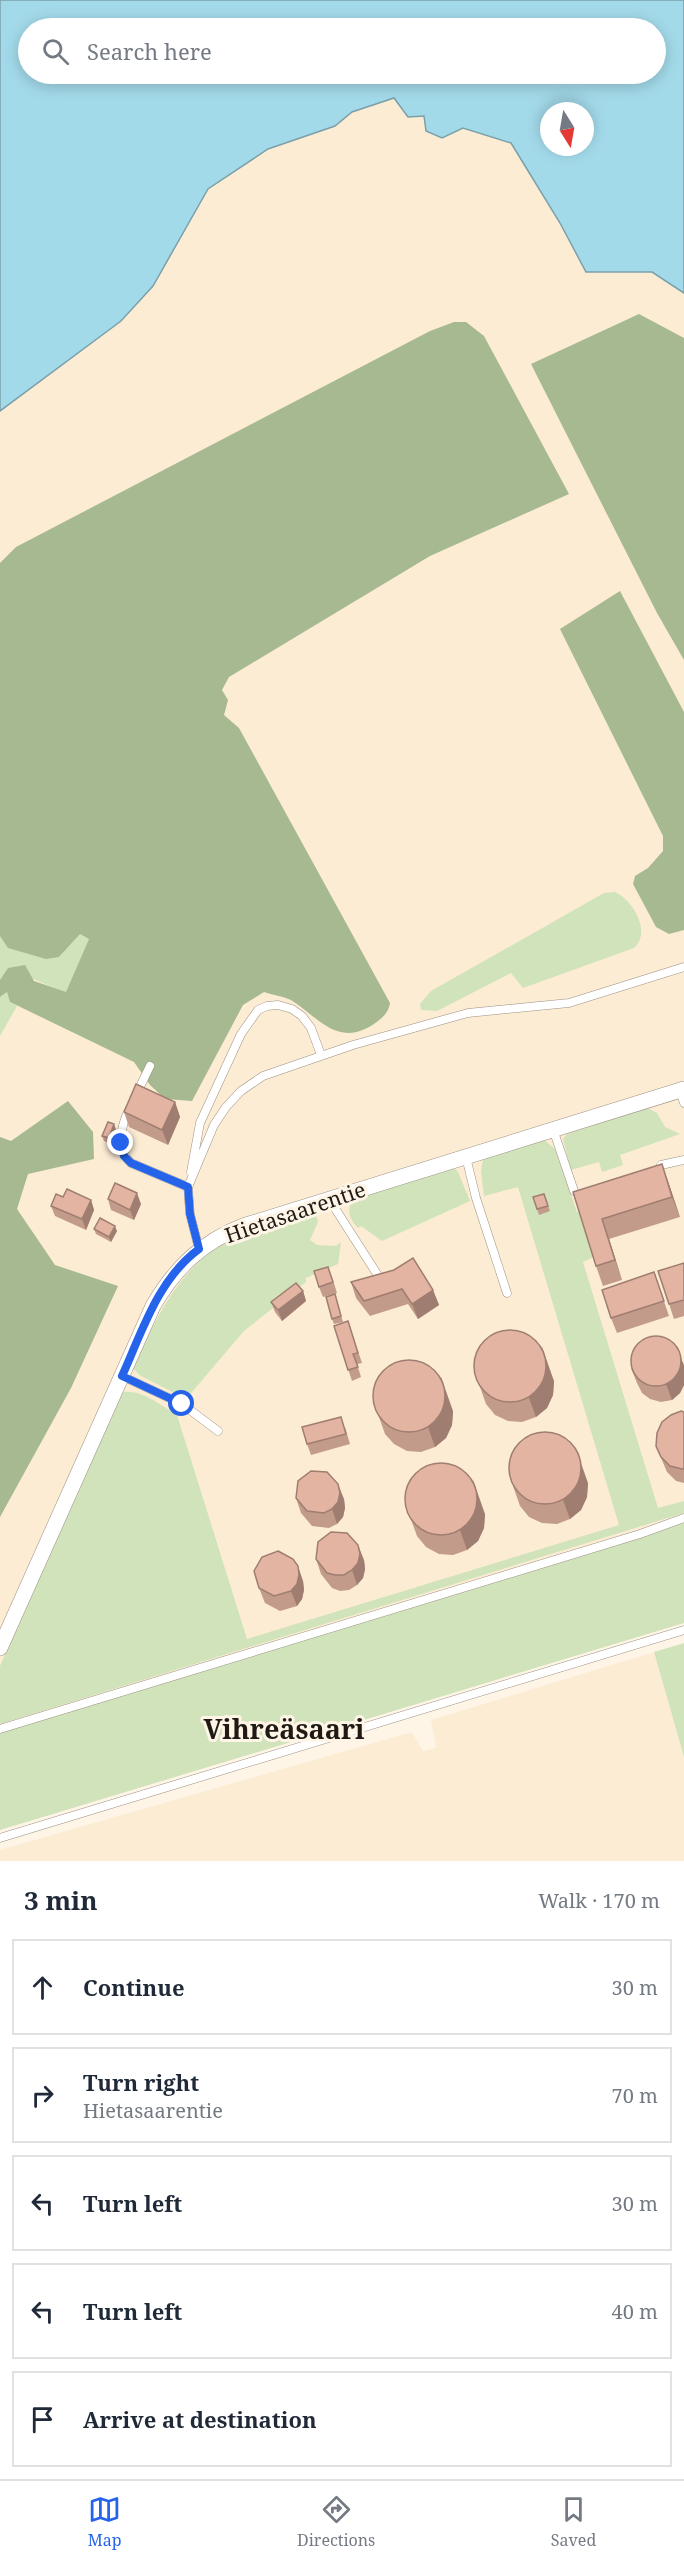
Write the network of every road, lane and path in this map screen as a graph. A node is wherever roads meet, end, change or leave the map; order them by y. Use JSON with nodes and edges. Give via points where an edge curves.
{"nodes":[{"id":1,"x":684,"y":968,"type":"edge"},
{"id":2,"x":321,"y":1055,"type":"junction"},
{"id":3,"x":150,"y":1066,"type":"dead end"},
{"id":4,"x":683,"y":1094,"type":"edge"},
{"id":5,"x":553,"y":1129,"type":"junction"},
{"id":6,"x":466,"y":1156,"type":"junction"},
{"id":7,"x":684,"y":1160,"type":"edge"},
{"id":8,"x":661,"y":1165,"type":"edge"},
{"id":9,"x":188,"y":1187,"type":"junction"},
{"id":10,"x":574,"y":1191,"type":"edge"},
{"id":11,"x":329,"y":1199,"type":"junction"},
{"id":12,"x":199,"y":1249,"type":"junction"},
{"id":13,"x":377,"y":1274,"type":"edge"},
{"id":14,"x":507,"y":1293,"type":"dead end"},
{"id":15,"x":122,"y":1376,"type":"junction"},
{"id":16,"x":218,"y":1431,"type":"dead end"},
{"id":17,"x":684,"y":1518,"type":"edge"},
{"id":18,"x":684,"y":1630,"type":"edge"},
{"id":19,"x":0,"y":1648,"type":"edge"},
{"id":20,"x":0,"y":1729,"type":"edge"},
{"id":21,"x":0,"y":1838,"type":"edge"}],
"edges":[{"from":1,"to":2,"type":"lane","via":[[569,1003],[468,1013]]},
{"from":2,"to":9,"type":"lane","via":[[262,1076],[242,1091],[214,1125]]},
{"from":2,"to":9,"type":"lane","via":[[302,1016],[278,1005],[258,1010],[250,1018],[200,1122]]},
{"from":3,"to":9,"type":"lane","via":[[124,1120],[124,1156],[131,1163]]},
{"from":4,"to":5,"type":"street","name":"Hietasaarentie"},
{"from":5,"to":6,"type":"street","name":"Hietasaarentie"},
{"from":5,"to":10,"type":"lane"},
{"from":6,"to":11,"type":"street","name":"Hietasaarentie"},
{"from":6,"to":14,"type":"lane"},
{"from":7,"to":8,"type":"lane"},
{"from":9,"to":12,"type":"lane"},
{"from":11,"to":12,"type":"street","name":"Hietasaarentie","via":[[236,1229]]},
{"from":11,"to":13,"type":"lane"},
{"from":12,"to":15,"type":"street","name":"Hietasaarentie","via":[[161,1292]]},
{"from":15,"to":16,"type":"lane","via":[[182,1404]]},
{"from":15,"to":19,"type":"street","name":"Hietasaarentie"},
{"from":17,"to":20,"type":"lane"},
{"from":18,"to":21,"type":"lane"}]}
